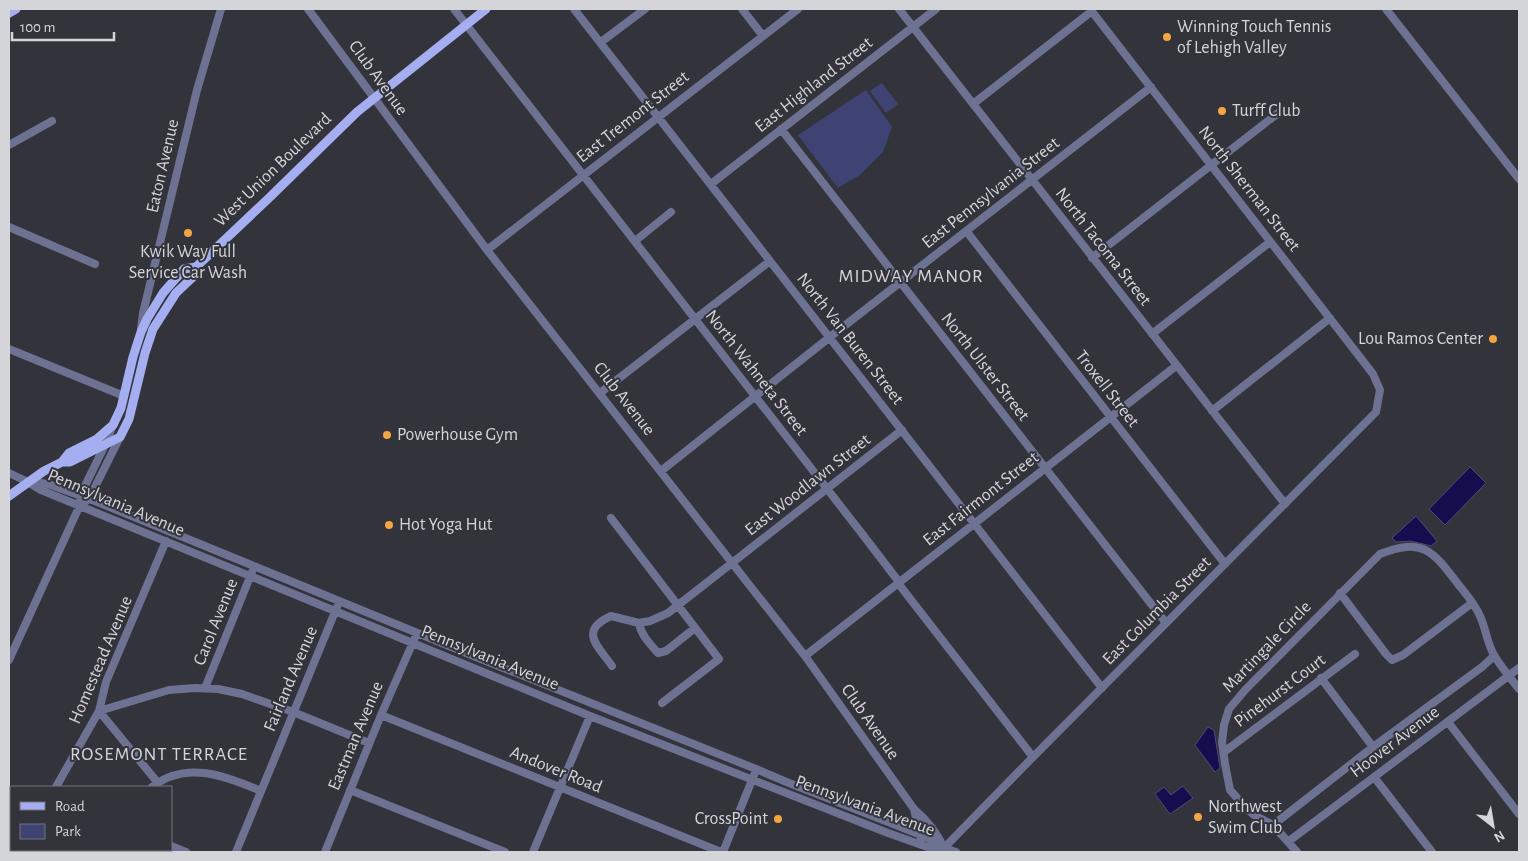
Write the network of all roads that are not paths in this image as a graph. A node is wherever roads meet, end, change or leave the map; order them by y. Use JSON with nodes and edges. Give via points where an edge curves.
{"nodes":[{"id":1,"x":16,"y":9,"type":"edge"},
{"id":2,"x":221,"y":9,"type":"edge"},
{"id":3,"x":308,"y":9,"type":"edge"},
{"id":4,"x":454,"y":9,"type":"edge"},
{"id":5,"x":486,"y":9,"type":"edge"},
{"id":6,"x":574,"y":9,"type":"edge"},
{"id":7,"x":645,"y":9,"type":"edge"},
{"id":8,"x":742,"y":9,"type":"edge"},
{"id":9,"x":798,"y":9,"type":"edge"},
{"id":10,"x":899,"y":9,"type":"edge"},
{"id":11,"x":936,"y":9,"type":"edge"},
{"id":12,"x":1386,"y":9,"type":"edge"},
{"id":13,"x":1091,"y":10,"type":"edge"},
{"id":14,"x":9,"y":13,"type":"edge"},
{"id":15,"x":466,"y":24,"type":"junction"},
{"id":16,"x":913,"y":27,"type":"junction"},
{"id":17,"x":763,"y":36,"type":"junction"},
{"id":18,"x":600,"y":42,"type":"junction"},
{"id":19,"x":1151,"y":87,"type":"junction"},
{"id":20,"x":374,"y":98,"type":"junction"},
{"id":21,"x":973,"y":104,"type":"junction"},
{"id":22,"x":1282,"y":110,"type":"dead end"},
{"id":23,"x":658,"y":117,"type":"junction"},
{"id":24,"x":52,"y":122,"type":"dead end"},
{"id":25,"x":780,"y":130,"type":"junction"},
{"id":26,"x":9,"y":145,"type":"edge"},
{"id":27,"x":1211,"y":165,"type":"junction"},
{"id":28,"x":582,"y":176,"type":"junction"},
{"id":29,"x":1519,"y":179,"type":"edge"},
{"id":30,"x":1032,"y":180,"type":"junction"},
{"id":31,"x":711,"y":184,"type":"junction"},
{"id":32,"x":671,"y":212,"type":"dead end"},
{"id":33,"x":9,"y":227,"type":"edge"},
{"id":34,"x":967,"y":232,"type":"junction"},
{"id":35,"x":634,"y":241,"type":"junction"},
{"id":36,"x":1270,"y":242,"type":"junction"},
{"id":37,"x":487,"y":250,"type":"junction"},
{"id":38,"x":1092,"y":258,"type":"junction"},
{"id":39,"x":770,"y":261,"type":"junction"},
{"id":40,"x":96,"y":264,"type":"dead end"},
{"id":41,"x":196,"y":267,"type":"junction"},
{"id":42,"x":901,"y":283,"type":"junction"},
{"id":43,"x":1330,"y":318,"type":"junction"},
{"id":44,"x":695,"y":319,"type":"junction"},
{"id":45,"x":141,"y":332,"type":"junction"},
{"id":46,"x":1152,"y":334,"type":"junction"},
{"id":47,"x":830,"y":337,"type":"junction"},
{"id":48,"x":9,"y":349,"type":"edge"},
{"id":49,"x":1176,"y":366,"type":"junction"},
{"id":50,"x":1380,"y":390,"type":"joint"},
{"id":51,"x":600,"y":393,"type":"junction"},
{"id":52,"x":124,"y":396,"type":"junction"},
{"id":53,"x":755,"y":396,"type":"junction"},
{"id":54,"x":1212,"y":411,"type":"junction"},
{"id":55,"x":1110,"y":417,"type":"junction"},
{"id":56,"x":113,"y":425,"type":"junction"},
{"id":57,"x":902,"y":430,"type":"junction"},
{"id":58,"x":120,"y":437,"type":"junction"},
{"id":59,"x":105,"y":445,"type":"junction"},
{"id":60,"x":62,"y":462,"type":"junction"},
{"id":61,"x":1045,"y":468,"type":"junction"},
{"id":62,"x":661,"y":471,"type":"junction"},
{"id":63,"x":9,"y":473,"type":"edge"},
{"id":64,"x":28,"y":482,"type":"junction"},
{"id":65,"x":827,"y":490,"type":"junction"},
{"id":66,"x":9,"y":496,"type":"edge"},
{"id":67,"x":80,"y":496,"type":"junction"},
{"id":68,"x":89,"y":499,"type":"junction"},
{"id":69,"x":1284,"y":504,"type":"junction"},
{"id":70,"x":80,"y":505,"type":"junction"},
{"id":71,"x":611,"y":518,"type":"dead end"},
{"id":72,"x":974,"y":523,"type":"junction"},
{"id":73,"x":166,"y":541,"type":"junction"},
{"id":74,"x":732,"y":564,"type":"junction"},
{"id":75,"x":1225,"y":564,"type":"junction"},
{"id":76,"x":254,"y":567,"type":"junction"},
{"id":77,"x":251,"y":575,"type":"junction"},
{"id":78,"x":899,"y":582,"type":"junction"},
{"id":79,"x":1340,"y":593,"type":"junction"},
{"id":80,"x":340,"y":601,"type":"junction"},
{"id":81,"x":1472,"y":602,"type":"junction"},
{"id":82,"x":678,"y":605,"type":"junction"},
{"id":83,"x":335,"y":611,"type":"junction"},
{"id":84,"x":640,"y":623,"type":"junction"},
{"id":85,"x":1166,"y":623,"type":"junction"},
{"id":86,"x":695,"y":628,"type":"junction"},
{"id":87,"x":418,"y":633,"type":"junction"},
{"id":88,"x":413,"y":643,"type":"junction"},
{"id":89,"x":1355,"y":654,"type":"dead end"},
{"id":90,"x":805,"y":656,"type":"junction"},
{"id":91,"x":1494,"y":656,"type":"junction"},
{"id":92,"x":9,"y":660,"type":"edge"},
{"id":93,"x":612,"y":666,"type":"dead end"},
{"id":94,"x":1519,"y":668,"type":"edge"},
{"id":95,"x":1509,"y":676,"type":"junction"},
{"id":96,"x":1321,"y":678,"type":"junction"},
{"id":97,"x":205,"y":688,"type":"junction"},
{"id":98,"x":1102,"y":688,"type":"junction"},
{"id":99,"x":1519,"y":690,"type":"edge"},
{"id":100,"x":662,"y":703,"type":"dead end"},
{"id":101,"x":99,"y":711,"type":"junction"},
{"id":102,"x":292,"y":712,"type":"junction"},
{"id":103,"x":380,"y":715,"type":"junction"},
{"id":104,"x":590,"y":716,"type":"junction"},
{"id":105,"x":1448,"y":722,"type":"junction"},
{"id":106,"x":369,"y":743,"type":"junction"},
{"id":107,"x":1373,"y":747,"type":"junction"},
{"id":108,"x":1224,"y":752,"type":"junction"},
{"id":109,"x":1033,"y":757,"type":"junction"},
{"id":110,"x":756,"y":769,"type":"junction"},
{"id":111,"x":1374,"y":777,"type":"junction"},
{"id":112,"x":752,"y":780,"type":"junction"},
{"id":113,"x":155,"y":785,"type":"edge"},
{"id":114,"x":57,"y":786,"type":"edge"},
{"id":115,"x":560,"y":787,"type":"junction"},
{"id":116,"x":261,"y":790,"type":"junction"},
{"id":117,"x":350,"y":790,"type":"junction"},
{"id":118,"x":914,"y":809,"type":"junction"},
{"id":119,"x":1519,"y":814,"type":"edge"},
{"id":120,"x":1273,"y":825,"type":"junction"},
{"id":121,"x":921,"y":835,"type":"junction"},
{"id":122,"x":1288,"y":841,"type":"junction"},
{"id":123,"x":923,"y":845,"type":"junction"},
{"id":124,"x":172,"y":846,"type":"edge"},
{"id":125,"x":944,"y":848,"type":"junction"},
{"id":126,"x":186,"y":852,"type":"edge"},
{"id":127,"x":236,"y":852,"type":"edge"},
{"id":128,"x":325,"y":852,"type":"edge"},
{"id":129,"x":505,"y":852,"type":"edge"},
{"id":130,"x":533,"y":852,"type":"edge"},
{"id":131,"x":722,"y":852,"type":"edge"},
{"id":132,"x":956,"y":852,"type":"edge"},
{"id":133,"x":1297,"y":852,"type":"edge"},
{"id":134,"x":1432,"y":852,"type":"edge"}],
"edges":[{"from":1,"to":14,"type":"main road"},
{"from":2,"to":45,"type":"street","name":"Eaton Avenue","via":[[197,90]]},
{"from":3,"to":20,"type":"street","name":"Club Avenue"},
{"from":4,"to":15,"type":"street","name":"North Wahneta Street"},
{"from":5,"to":15,"type":"main road","name":"West Union Boulevard"},
{"from":6,"to":18,"type":"street","name":"North Van Buren Street"},
{"from":7,"to":18,"type":"street"},
{"from":8,"to":17,"type":"street"},
{"from":9,"to":17,"type":"street","name":"East Tremont Street"},
{"from":10,"to":16,"type":"street","name":"North Tacoma Street"},
{"from":11,"to":16,"type":"street","name":"East Highland Street"},
{"from":12,"to":29,"type":"street"},
{"from":13,"to":19,"type":"street","name":"North Sherman Street"},
{"from":13,"to":21,"type":"street"},
{"from":15,"to":20,"type":"main road","name":"West Union Boulevard"},
{"from":15,"to":28,"type":"street","name":"North Wahneta Street"},
{"from":16,"to":21,"type":"street","name":"North Tacoma Street"},
{"from":16,"to":25,"type":"street","name":"East Highland Street"},
{"from":17,"to":23,"type":"street","name":"East Tremont Street"},
{"from":18,"to":23,"type":"street","name":"North Van Buren Street"},
{"from":19,"to":27,"type":"street","name":"North Sherman Street"},
{"from":19,"to":30,"type":"street","name":"East Pennsylvania Street"},
{"from":20,"to":37,"type":"street","name":"Club Avenue"},
{"from":20,"to":41,"type":"main road","name":"West Union Boulevard"},
{"from":21,"to":30,"type":"street","name":"North Tacoma Street"},
{"from":22,"to":27,"type":"street"},
{"from":23,"to":28,"type":"street","name":"East Tremont Street"},
{"from":23,"to":31,"type":"street","name":"North Van Buren Street"},
{"from":24,"to":26,"type":"street"},
{"from":25,"to":31,"type":"street","name":"East Highland Street"},
{"from":25,"to":42,"type":"street","name":"North Ulster Street"},
{"from":27,"to":36,"type":"street","name":"North Sherman Street"},
{"from":27,"to":38,"type":"street"},
{"from":28,"to":35,"type":"street","name":"North Wahneta Street"},
{"from":28,"to":37,"type":"street","name":"East Tremont Street"},
{"from":30,"to":34,"type":"street","name":"East Pennsylvania Street"},
{"from":30,"to":38,"type":"street","name":"North Tacoma Street"},
{"from":31,"to":39,"type":"street","name":"North Van Buren Street"},
{"from":32,"to":35,"type":"street"},
{"from":33,"to":40,"type":"street"},
{"from":34,"to":42,"type":"street","name":"East Pennsylvania Street"},
{"from":34,"to":55,"type":"street","name":"Troxell Street"},
{"from":35,"to":44,"type":"street","name":"North Wahneta Street"},
{"from":36,"to":43,"type":"street","name":"North Sherman Street"},
{"from":36,"to":46,"type":"street"},
{"from":37,"to":51,"type":"street","name":"Club Avenue"},
{"from":38,"to":46,"type":"street","name":"North Tacoma Street"},
{"from":39,"to":44,"type":"street"},
{"from":39,"to":47,"type":"street","name":"North Van Buren Street"},
{"from":41,"to":45,"type":"main road","name":"West Union Boulevard","via":[[184,269],[163,293]]},
{"from":41,"to":58,"type":"main road","name":"West Union Boulevard","via":[[194,275],[176,293],[153,330]]},
{"from":42,"to":47,"type":"street","name":"East Pennsylvania Street"},
{"from":42,"to":61,"type":"street","name":"North Ulster Street"},
{"from":43,"to":50,"type":"street","name":"North Sherman Street","via":[[1373,374]]},
{"from":43,"to":54,"type":"street"},
{"from":44,"to":51,"type":"street"},
{"from":44,"to":53,"type":"street","name":"North Wahneta Street"},
{"from":45,"to":52,"type":"main road","name":"West Union Boulevard"},
{"from":46,"to":49,"type":"street","name":"North Tacoma Street"},
{"from":47,"to":53,"type":"street","name":"East Pennsylvania Street"},
{"from":47,"to":57,"type":"street","name":"North Van Buren Street"},
{"from":48,"to":52,"type":"street"},
{"from":49,"to":54,"type":"street","name":"North Tacoma Street"},
{"from":49,"to":55,"type":"street","name":"East Fairmont Street"},
{"from":50,"to":69,"type":"street","name":"East Columbia Street","via":[[1376,412]]},
{"from":51,"to":62,"type":"street","name":"Club Avenue"},
{"from":52,"to":56,"type":"main road","name":"West Union Boulevard"},
{"from":53,"to":62,"type":"street","name":"East Pennsylvania Street"},
{"from":53,"to":65,"type":"street","name":"North Wahneta Street"},
{"from":54,"to":69,"type":"street","name":"North Tacoma Street"},
{"from":55,"to":61,"type":"street","name":"East Fairmont Street"},
{"from":55,"to":75,"type":"street","name":"Troxell Street"},
{"from":56,"to":59,"type":"street"},
{"from":56,"to":60,"type":"main road","name":"West Union Boulevard","via":[[97,439],[68,454]]},
{"from":57,"to":65,"type":"street","name":"East Woodlawn Street"},
{"from":57,"to":72,"type":"street","name":"North Van Buren Street"},
{"from":58,"to":59,"type":"main road","name":"West Union Boulevard"},
{"from":58,"to":68,"type":"street"},
{"from":59,"to":60,"type":"main road","name":"West Union Boulevard","via":[[70,462]]},
{"from":59,"to":67,"type":"street"},
{"from":60,"to":64,"type":"main road","name":"West Union Boulevard"},
{"from":61,"to":72,"type":"street","name":"East Fairmont Street"},
{"from":61,"to":85,"type":"street","name":"North Ulster Street"},
{"from":62,"to":74,"type":"street","name":"Club Avenue"},
{"from":63,"to":64,"type":"street","name":"Pennsylvania Avenue"},
{"from":64,"to":66,"type":"main road","name":"West Union Boulevard"},
{"from":64,"to":67,"type":"street","name":"Pennsylvania Avenue","via":[[48,484]]},
{"from":64,"to":70,"type":"street","name":"Pennsylvania Avenue"},
{"from":65,"to":74,"type":"street","name":"East Woodlawn Street"},
{"from":65,"to":78,"type":"street","name":"North Wahneta Street"},
{"from":67,"to":68,"type":"street","name":"Pennsylvania Avenue"},
{"from":67,"to":70,"type":"street"},
{"from":68,"to":70,"type":"street"},
{"from":68,"to":76,"type":"street","name":"Pennsylvania Avenue"},
{"from":69,"to":75,"type":"street","name":"East Columbia Street"},
{"from":70,"to":73,"type":"street","name":"Pennsylvania Avenue"},
{"from":70,"to":92,"type":"street"},
{"from":71,"to":82,"type":"street"},
{"from":72,"to":78,"type":"street","name":"East Fairmont Street"},
{"from":72,"to":98,"type":"street","name":"North Van Buren Street"},
{"from":73,"to":77,"type":"street","name":"Pennsylvania Avenue"},
{"from":73,"to":101,"type":"street","name":"Homestead Avenue","via":[[106,682]]},
{"from":74,"to":82,"type":"street","name":"East Woodlawn Street"},
{"from":74,"to":90,"type":"street","name":"Club Avenue"},
{"from":75,"to":85,"type":"street","name":"East Columbia Street"},
{"from":76,"to":77,"type":"street","name":"Carol Avenue"},
{"from":76,"to":80,"type":"street","name":"Pennsylvania Avenue"},
{"from":77,"to":83,"type":"street","name":"Pennsylvania Avenue"},
{"from":77,"to":97,"type":"street","name":"Carol Avenue"},
{"from":78,"to":90,"type":"street","name":"East Fairmont Street"},
{"from":78,"to":109,"type":"street","name":"North Wahneta Street"},
{"from":79,"to":81,"type":"street","name":"Martingale Circle","via":[[1380,554],[1396,547],[1416,547],[1435,556]]},
{"from":79,"to":81,"type":"street","via":[[1392,660]]},
{"from":79,"to":108,"type":"street","name":"Martingale Circle","via":[[1236,699],[1224,725]]},
{"from":80,"to":83,"type":"street","name":"Fairland Avenue"},
{"from":80,"to":87,"type":"street","name":"Pennsylvania Avenue"},
{"from":81,"to":91,"type":"street","name":"Martingale Circle"},
{"from":82,"to":84,"type":"street","name":"East Woodlawn Street","via":[[660,617]]},
{"from":82,"to":86,"type":"street"},
{"from":83,"to":88,"type":"street","name":"Pennsylvania Avenue"},
{"from":83,"to":102,"type":"street","name":"Fairland Avenue"},
{"from":84,"to":86,"type":"street","via":[[641,631],[658,653],[666,651]]},
{"from":84,"to":93,"type":"street","via":[[611,616],[593,630],[592,638]]},
{"from":85,"to":98,"type":"street","name":"East Columbia Street"},
{"from":86,"to":100,"type":"street","via":[[719,659]]},
{"from":87,"to":88,"type":"street","name":"Eastman Avenue"},
{"from":87,"to":110,"type":"street","name":"Pennsylvania Avenue"},
{"from":88,"to":103,"type":"street","name":"Eastman Avenue"},
{"from":88,"to":104,"type":"street","name":"Pennsylvania Avenue"},
{"from":89,"to":96,"type":"street","name":"Pinehurst Court"},
{"from":90,"to":118,"type":"street","name":"Club Avenue"},
{"from":91,"to":95,"type":"street","name":"Martingale Circle"},
{"from":91,"to":107,"type":"street","name":"Hoover Avenue"},
{"from":94,"to":95,"type":"street","name":"Hoover Avenue"},
{"from":95,"to":99,"type":"street","name":"Martingale Circle"},
{"from":95,"to":105,"type":"street","name":"Hoover Avenue"},
{"from":96,"to":107,"type":"street"},
{"from":96,"to":108,"type":"street","name":"Pinehurst Court"},
{"from":97,"to":101,"type":"street","via":[[169,690]]},
{"from":97,"to":102,"type":"street","via":[[235,692]]},
{"from":98,"to":109,"type":"street","name":"East Columbia Street"},
{"from":101,"to":113,"type":"street"},
{"from":101,"to":114,"type":"street","name":"Homestead Avenue"},
{"from":102,"to":106,"type":"street"},
{"from":102,"to":116,"type":"street","name":"Fairland Avenue"},
{"from":103,"to":106,"type":"street","name":"Eastman Avenue"},
{"from":103,"to":115,"type":"street","name":"Andover Road"},
{"from":104,"to":112,"type":"street","name":"Pennsylvania Avenue"},
{"from":104,"to":115,"type":"street"},
{"from":105,"to":111,"type":"street","name":"Hoover Avenue"},
{"from":105,"to":119,"type":"street"},
{"from":106,"to":117,"type":"street","name":"Eastman Avenue"},
{"from":107,"to":120,"type":"street","name":"Hoover Avenue"},
{"from":108,"to":120,"type":"street","name":"Martingale Circle","via":[[1230,790],[1247,809]]},
{"from":109,"to":125,"type":"street","name":"East Columbia Street"},
{"from":110,"to":112,"type":"street"},
{"from":110,"to":121,"type":"street","name":"Pennsylvania Avenue"},
{"from":111,"to":122,"type":"street","name":"Hoover Avenue"},
{"from":111,"to":134,"type":"street"},
{"from":112,"to":123,"type":"street","name":"Pennsylvania Avenue"},
{"from":112,"to":131,"type":"street"},
{"from":113,"to":116,"type":"street","via":[[181,774],[206,772]]},
{"from":115,"to":130,"type":"street"},
{"from":115,"to":131,"type":"street","name":"Andover Road"},
{"from":116,"to":127,"type":"street","name":"Fairland Avenue"},
{"from":117,"to":128,"type":"street","name":"Eastman Avenue"},
{"from":117,"to":129,"type":"street"},
{"from":118,"to":121,"type":"street","name":"Club Avenue"},
{"from":118,"to":125,"type":"street","name":"Club Avenue","via":[[939,836]]},
{"from":120,"to":122,"type":"street","name":"Martingale Circle"},
{"from":121,"to":123,"type":"street","name":"Club Avenue"},
{"from":121,"to":125,"type":"street","name":"Pennsylvania Avenue"},
{"from":122,"to":133,"type":"street","name":"Martingale Circle"},
{"from":123,"to":125,"type":"street","name":"Pennsylvania Avenue","via":[[933,849]]},
{"from":124,"to":126,"type":"street"},
{"from":125,"to":132,"type":"street","name":"Pennsylvania Avenue"}]}
